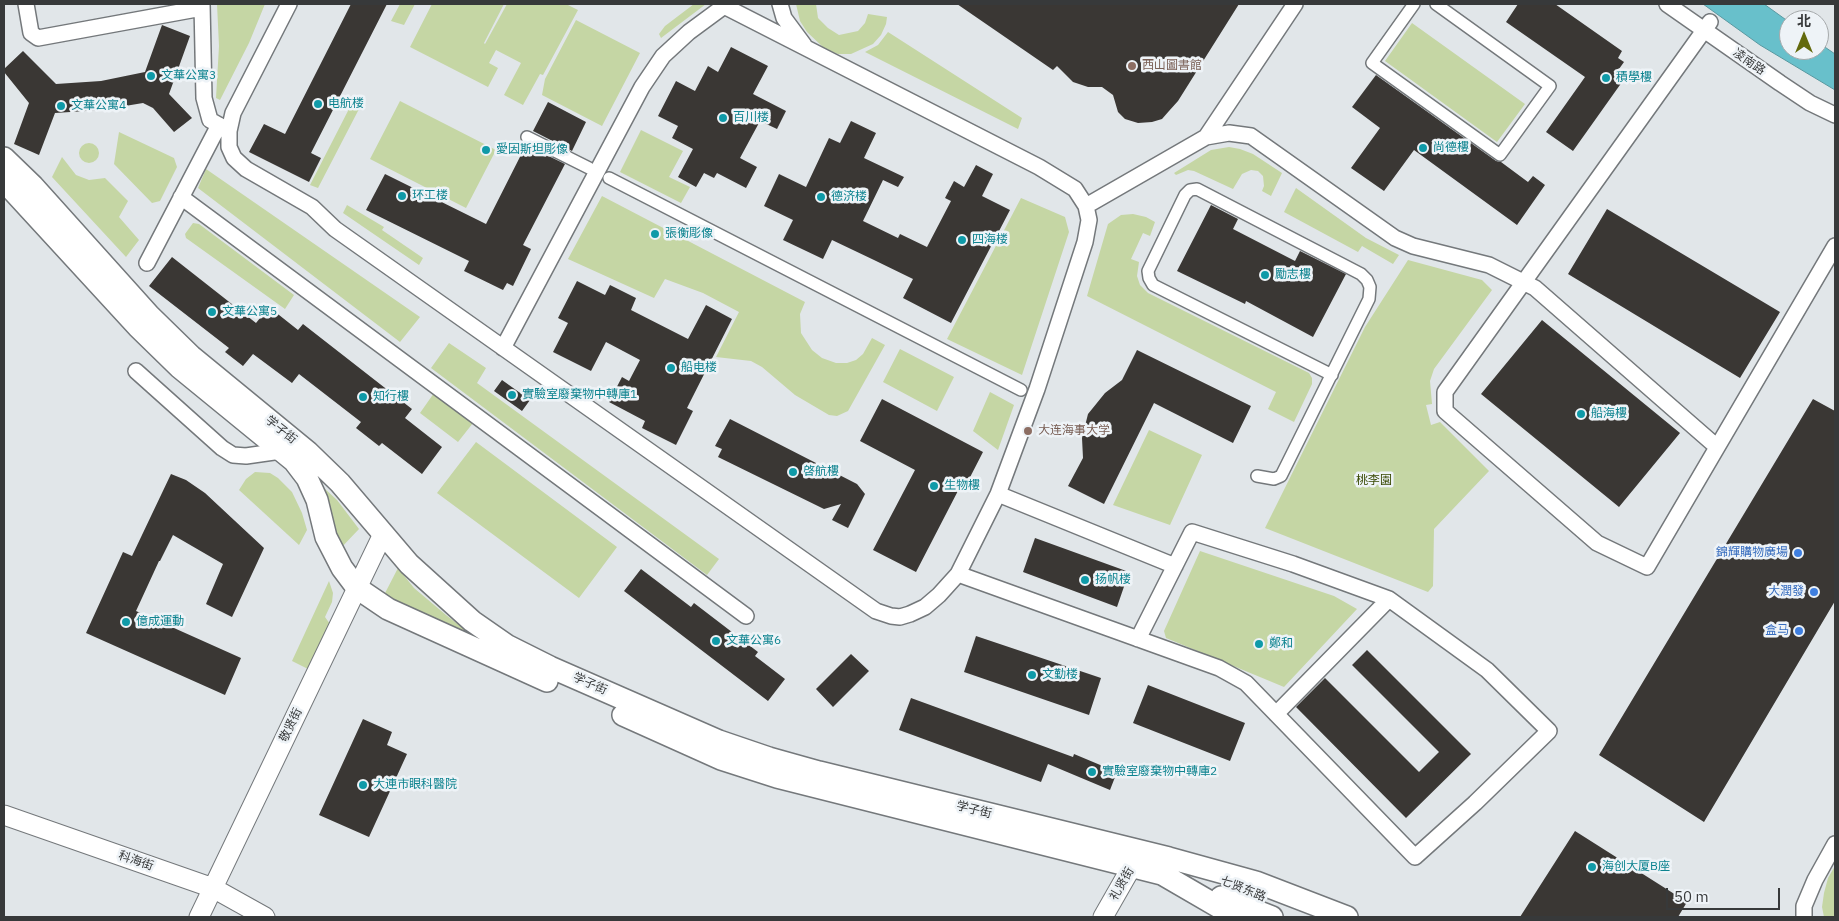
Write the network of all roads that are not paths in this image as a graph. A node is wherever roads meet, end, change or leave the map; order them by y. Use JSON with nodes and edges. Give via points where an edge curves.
{"nodes":[{"id":1,"x":26,"y":4,"type":"edge"},
{"id":2,"x":289,"y":4,"type":"edge"},
{"id":3,"x":780,"y":4,"type":"edge"},
{"id":4,"x":1295,"y":4,"type":"edge"},
{"id":5,"x":1414,"y":4,"type":"edge"},
{"id":6,"x":1436,"y":4,"type":"edge"},
{"id":7,"x":1667,"y":4,"type":"edge"},
{"id":8,"x":725,"y":5,"type":"edge"},
{"id":9,"x":202,"y":6,"type":"edge"},
{"id":10,"x":1707,"y":26,"type":"junction"},
{"id":11,"x":808,"y":50,"type":"junction"},
{"id":12,"x":1835,"y":114,"type":"edge"},
{"id":13,"x":224,"y":128,"type":"junction"},
{"id":14,"x":527,"y":137,"type":"dead end"},
{"id":15,"x":1206,"y":137,"type":"junction"},
{"id":16,"x":4,"y":158,"type":"edge"},
{"id":17,"x":589,"y":168,"type":"dead end"},
{"id":18,"x":609,"y":178,"type":"dead end"},
{"id":19,"x":4,"y":182,"type":"edge"},
{"id":20,"x":181,"y":196,"type":"junction"},
{"id":21,"x":1086,"y":206,"type":"junction"},
{"id":22,"x":1835,"y":246,"type":"edge"},
{"id":23,"x":147,"y":263,"type":"dead end"},
{"id":24,"x":1523,"y":282,"type":"junction"},
{"id":25,"x":503,"y":348,"type":"junction"},
{"id":26,"x":136,"y":371,"type":"dead end"},
{"id":27,"x":1332,"y":375,"type":"junction"},
{"id":28,"x":1021,"y":390,"type":"dead end"},
{"id":29,"x":1717,"y":447,"type":"junction"},
{"id":30,"x":281,"y":451,"type":"junction"},
{"id":31,"x":1257,"y":476,"type":"dead end"},
{"id":32,"x":998,"y":494,"type":"junction"},
{"id":33,"x":383,"y":534,"type":"junction"},
{"id":34,"x":1175,"y":566,"type":"junction"},
{"id":35,"x":958,"y":574,"type":"junction"},
{"id":36,"x":357,"y":588,"type":"junction"},
{"id":37,"x":1389,"y":599,"type":"junction"},
{"id":38,"x":746,"y":616,"type":"dead end"},
{"id":39,"x":1138,"y":639,"type":"junction"},
{"id":40,"x":1276,"y":714,"type":"junction"},
{"id":41,"x":4,"y":815,"type":"edge"},
{"id":42,"x":1835,"y":844,"type":"edge"},
{"id":43,"x":1137,"y":859,"type":"junction"},
{"id":44,"x":1166,"y":866,"type":"junction"},
{"id":45,"x":212,"y":888,"type":"junction"},
{"id":46,"x":199,"y":917,"type":"edge"},
{"id":47,"x":265,"y":917,"type":"edge"},
{"id":48,"x":1102,"y":917,"type":"edge"},
{"id":49,"x":1236,"y":917,"type":"edge"},
{"id":50,"x":1272,"y":917,"type":"edge"},
{"id":51,"x":1318,"y":917,"type":"edge"},
{"id":52,"x":1347,"y":917,"type":"edge"},
{"id":53,"x":1804,"y":917,"type":"edge"}],
"edges":[{"from":1,"to":9,"type":"street","via":[[31,33],[38,38]]},
{"from":2,"to":13,"type":"street"},
{"from":3,"to":11,"type":"street","via":[[784,18]]},
{"from":4,"to":15,"type":"street"},
{"from":5,"to":6,"type":"street","via":[[1372,62],[1500,155],[1550,86]]},
{"from":7,"to":10,"type":"street","name":"凌南路"},
{"from":8,"to":11,"type":"street"},
{"from":8,"to":25,"type":"street","via":[[663,56],[642,87]]},
{"from":9,"to":13,"type":"street","via":[[204,98],[210,120]]},
{"from":10,"to":12,"type":"street","name":"凌南路","via":[[1795,93]]},
{"from":10,"to":24,"type":"street"},
{"from":11,"to":21,"type":"street","via":[[1039,167],[1075,189]]},
{"from":13,"to":20,"type":"street"},
{"from":13,"to":25,"type":"street","via":[[234,158],[246,168],[312,207],[335,229]]},
{"from":14,"to":17,"type":"street"},
{"from":15,"to":21,"type":"street"},
{"from":15,"to":24,"type":"street","via":[[1229,133],[1251,136],[1395,238],[1413,246],[1489,265]]},
{"from":16,"to":33,"type":"main road","name":"学子街","via":[[149,315],[191,356],[308,452],[340,483]]},
{"from":18,"to":28,"type":"street"},
{"from":19,"to":30,"type":"main road","name":"学子街","via":[[179,367]]},
{"from":20,"to":23,"type":"street"},
{"from":20,"to":38,"type":"street"},
{"from":21,"to":32,"type":"street","via":[[1089,220],[1084,242],[1037,389]]},
{"from":22,"to":29,"type":"street"},
{"from":24,"to":29,"type":"street","via":[[1535,288]]},
{"from":24,"to":29,"type":"street","via":[[1444,392],[1444,411],[1598,543],[1647,567]]},
{"from":25,"to":35,"type":"street","via":[[876,611],[900,617],[910,614],[925,607]]},
{"from":26,"to":30,"type":"street","via":[[233,455]]},
{"from":27,"to":27,"type":"street","via":[[1369,299],[1367,280],[1197,189],[1190,190],[1185,194],[1148,272],[1153,285]]},
{"from":27,"to":31,"type":"street","via":[[1281,476],[1274,479]]},
{"from":30,"to":36,"type":"main road","name":"学子街","via":[[308,478],[326,537]]},
{"from":32,"to":34,"type":"street"},
{"from":32,"to":35,"type":"street"},
{"from":33,"to":36,"type":"street","name":"敬贤街"},
{"from":33,"to":43,"type":"main road","name":"学子街","via":[[409,564],[444,596],[508,646],[719,741],[769,758]]},
{"from":34,"to":37,"type":"street","via":[[1192,532]]},
{"from":34,"to":39,"type":"street"},
{"from":35,"to":39,"type":"street"},
{"from":36,"to":43,"type":"main road","name":"学子街","via":[[388,609],[721,759],[825,790]]},
{"from":36,"to":45,"type":"street","name":"敬贤街"},
{"from":37,"to":40,"type":"street"},
{"from":37,"to":40,"type":"street","via":[[1487,670],[1549,731],[1415,857]]},
{"from":39,"to":40,"type":"street","via":[[1219,668],[1246,683]]},
{"from":41,"to":45,"type":"street","name":"科海街"},
{"from":42,"to":53,"type":"street","via":[[1815,880],[1804,906]]},
{"from":43,"to":44,"type":"main road","name":"学子街"},
{"from":43,"to":48,"type":"street","name":"礼贤街"},
{"from":44,"to":49,"type":"main road","name":"学子街"},
{"from":44,"to":50,"type":"main road","name":"七贤东路"},
{"from":44,"to":51,"type":"main road","name":"七贤东路"},
{"from":44,"to":52,"type":"main road","name":"学子街","via":[[1256,882]]},
{"from":45,"to":46,"type":"street","name":"敬贤街"},
{"from":45,"to":47,"type":"street","name":"科海街"}]}
